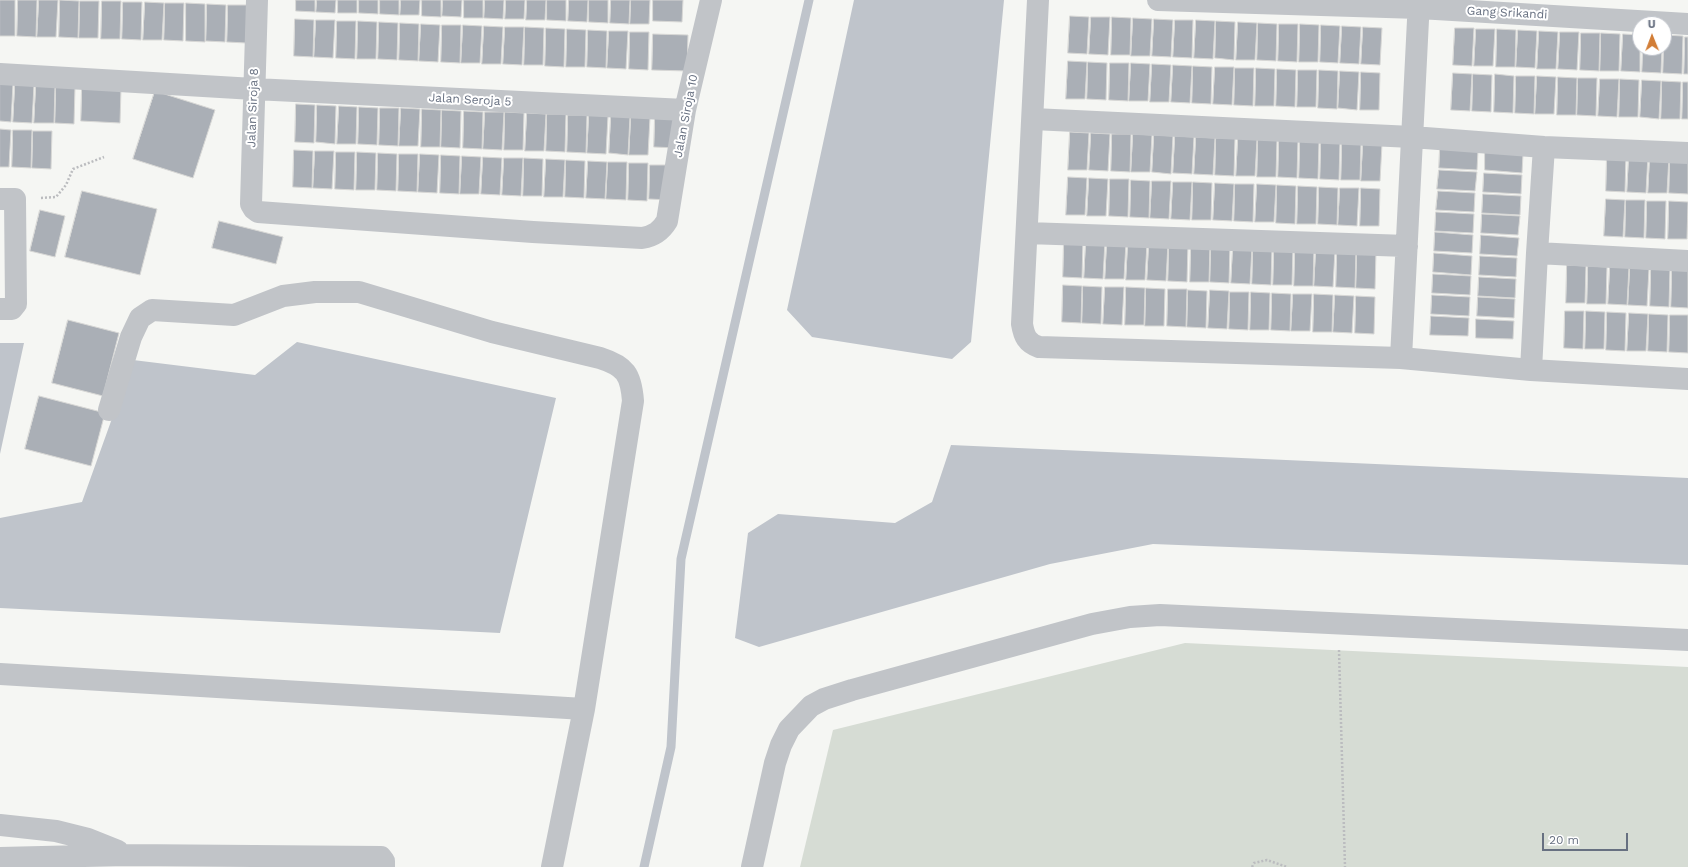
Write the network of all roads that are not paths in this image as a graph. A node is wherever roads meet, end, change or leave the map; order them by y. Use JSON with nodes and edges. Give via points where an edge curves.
{"nodes":[{"id":1,"x":257,"y":0,"type":"edge"},
{"id":2,"x":711,"y":0,"type":"edge"},
{"id":3,"x":1038,"y":0,"type":"edge"},
{"id":4,"x":1158,"y":0,"type":"edge"},
{"id":5,"x":1419,"y":4,"type":"edge"},
{"id":6,"x":1688,"y":24,"type":"edge"},
{"id":7,"x":0,"y":74,"type":"edge"},
{"id":8,"x":254,"y":90,"type":"junction"},
{"id":9,"x":685,"y":110,"type":"junction"},
{"id":10,"x":1033,"y":119,"type":"junction"},
{"id":11,"x":1412,"y":137,"type":"junction"},
{"id":12,"x":1544,"y":147,"type":"junction"},
{"id":13,"x":1688,"y":153,"type":"edge"},
{"id":14,"x":8,"y":199,"type":"edge"},
{"id":15,"x":660,"y":231,"type":"joint"},
{"id":16,"x":1027,"y":233,"type":"junction"},
{"id":17,"x":1407,"y":246,"type":"junction"},
{"id":18,"x":1537,"y":254,"type":"junction"},
{"id":19,"x":1688,"y":261,"type":"edge"},
{"id":20,"x":0,"y":309,"type":"edge"},
{"id":21,"x":1401,"y":358,"type":"junction"},
{"id":22,"x":1531,"y":370,"type":"junction"},
{"id":23,"x":1688,"y":379,"type":"edge"},
{"id":24,"x":109,"y":410,"type":"dead end"},
{"id":25,"x":1688,"y":640,"type":"edge"},
{"id":26,"x":0,"y":674,"type":"edge"},
{"id":27,"x":584,"y":709,"type":"junction"},
{"id":28,"x":0,"y":825,"type":"edge"},
{"id":29,"x":126,"y":855,"type":"junction"},
{"id":30,"x":0,"y":858,"type":"edge"},
{"id":31,"x":384,"y":867,"type":"edge"},
{"id":32,"x":552,"y":867,"type":"edge"},
{"id":33,"x":752,"y":867,"type":"edge"}],
"edges":[{"from":1,"to":8,"type":"street","name":"Jalan Siroja 8"},
{"from":2,"to":9,"type":"street","name":"Jalan Siroja 10"},
{"from":3,"to":10,"type":"street"},
{"from":4,"to":5,"type":"street","name":"Gang Srikandi"},
{"from":5,"to":6,"type":"street","name":"Gang Srikandi"},
{"from":5,"to":11,"type":"street"},
{"from":7,"to":8,"type":"street","name":"Jalan Seroja 5"},
{"from":8,"to":9,"type":"street","name":"Jalan Seroja 5"},
{"from":8,"to":15,"type":"street","name":"Jalan Siroja 8","via":[[251,204],[258,212],[642,238],[651,237]]},
{"from":9,"to":15,"type":"street","name":"Jalan Siroja 10","via":[[668,221]]},
{"from":10,"to":11,"type":"street"},
{"from":10,"to":16,"type":"street"},
{"from":11,"to":12,"type":"street"},
{"from":11,"to":17,"type":"street"},
{"from":12,"to":13,"type":"street"},
{"from":12,"to":18,"type":"street"},
{"from":14,"to":20,"type":"street","via":[[16,304],[12,310]]},
{"from":16,"to":17,"type":"street"},
{"from":16,"to":21,"type":"street","via":[[1022,324],[1026,339],[1039,348]]},
{"from":17,"to":21,"type":"street"},
{"from":18,"to":19,"type":"street"},
{"from":18,"to":22,"type":"street"},
{"from":21,"to":22,"type":"street"},
{"from":22,"to":23,"type":"street"},
{"from":24,"to":27,"type":"street","via":[[131,337],[140,318],[152,310],[234,315],[282,296],[315,292],[359,292],[492,332],[614,363],[624,370],[629,378],[633,401]]},
{"from":25,"to":33,"type":"street","via":[[1160,615],[1130,617],[1084,626],[824,699],[811,706],[789,729],[781,745]]},
{"from":26,"to":27,"type":"street"},
{"from":27,"to":32,"type":"street"},
{"from":28,"to":29,"type":"street","via":[[56,831],[88,839]]},
{"from":29,"to":30,"type":"street"},
{"from":29,"to":31,"type":"street","via":[[381,857]]}]}
